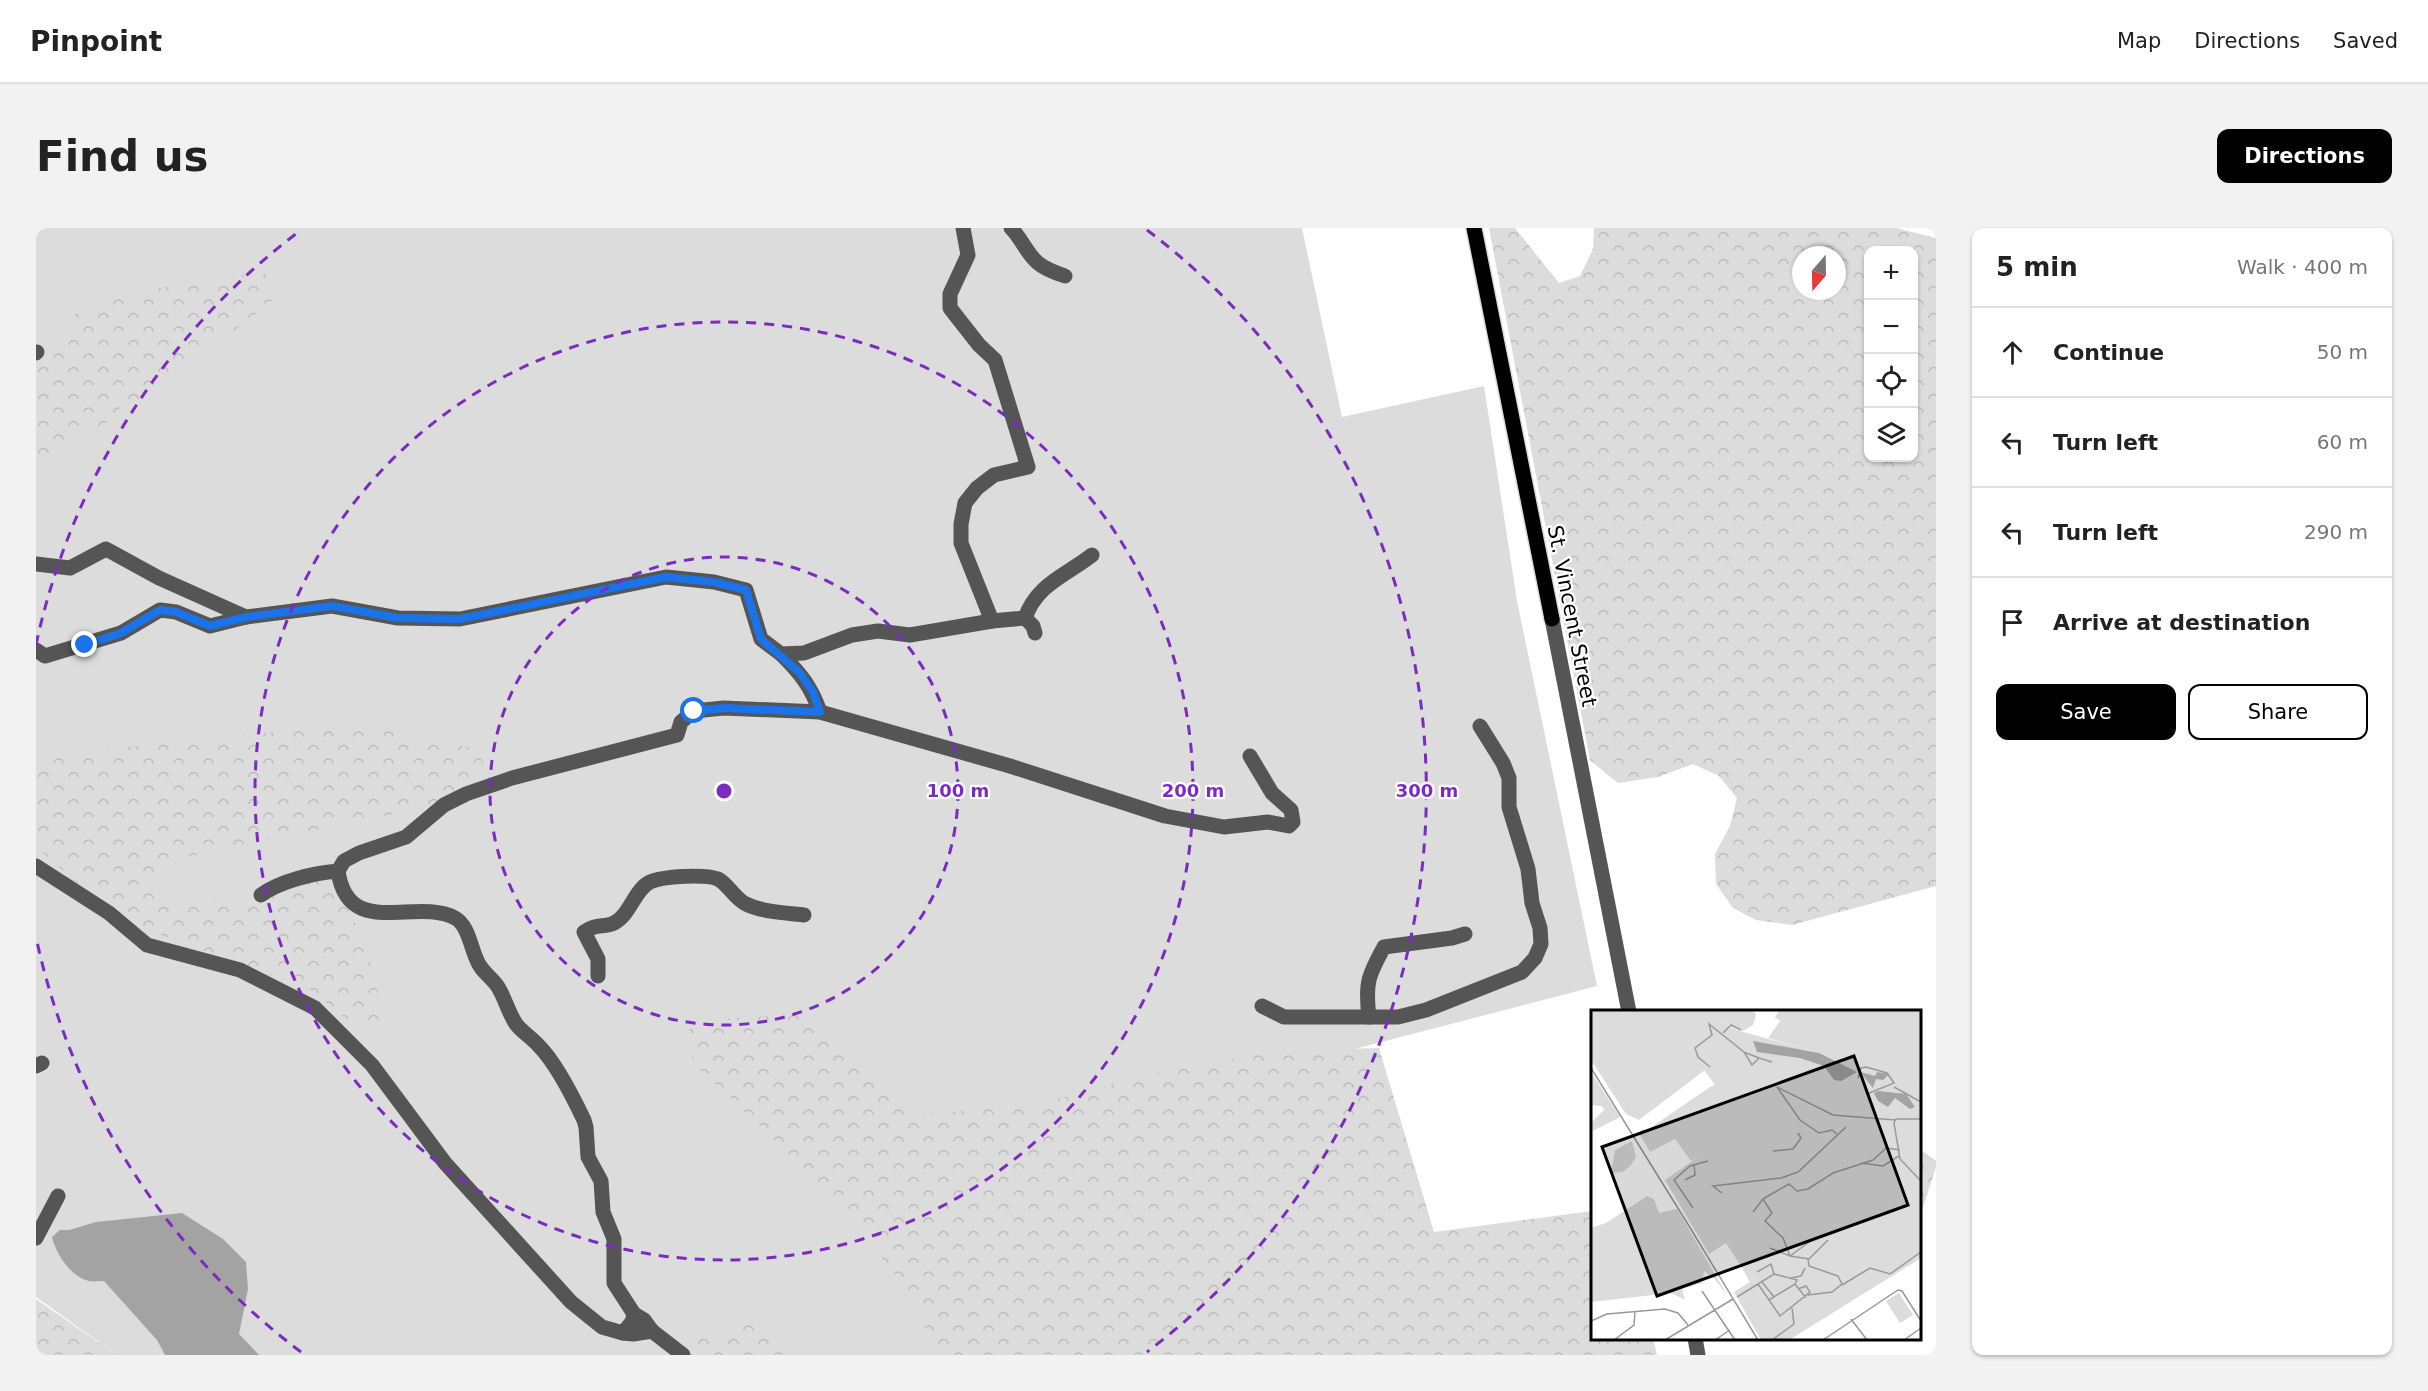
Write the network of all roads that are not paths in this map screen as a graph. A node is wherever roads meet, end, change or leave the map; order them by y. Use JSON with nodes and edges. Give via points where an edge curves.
{"nodes":[{"id":1,"x":963,"y":228,"type":"edge"},
{"id":2,"x":1011,"y":228,"type":"edge"},
{"id":3,"x":1474,"y":228,"type":"edge"},
{"id":4,"x":1065,"y":276,"type":"dead end"},
{"id":5,"x":1092,"y":555,"type":"dead end"},
{"id":6,"x":36,"y":564,"type":"edge"},
{"id":7,"x":246,"y":617,"type":"junction"},
{"id":8,"x":1025,"y":618,"type":"junction"},
{"id":9,"x":1552,"y":619,"type":"joint"},
{"id":10,"x":992,"y":621,"type":"junction"},
{"id":11,"x":1035,"y":633,"type":"dead end"},
{"id":12,"x":36,"y":650,"type":"edge"},
{"id":13,"x":781,"y":654,"type":"junction"},
{"id":14,"x":820,"y":712,"type":"junction"},
{"id":15,"x":1479,"y":726,"type":"dead end"},
{"id":16,"x":1250,"y":756,"type":"dead end"},
{"id":17,"x":36,"y":866,"type":"edge"},
{"id":18,"x":338,"y":871,"type":"junction"},
{"id":19,"x":261,"y":895,"type":"dead end"},
{"id":20,"x":804,"y":915,"type":"dead end"},
{"id":21,"x":1465,"y":934,"type":"dead end"},
{"id":22,"x":598,"y":976,"type":"dead end"},
{"id":23,"x":1262,"y":1006,"type":"dead end"},
{"id":24,"x":1629,"y":1010,"type":"edge"},
{"id":25,"x":1369,"y":1017,"type":"junction"},
{"id":26,"x":58,"y":1196,"type":"dead end"},
{"id":27,"x":36,"y":1238,"type":"edge"},
{"id":28,"x":634,"y":1314,"type":"junction"},
{"id":29,"x":652,"y":1331,"type":"junction"},
{"id":30,"x":623,"y":1332,"type":"junction"},
{"id":31,"x":1695,"y":1340,"type":"edge"},
{"id":32,"x":683,"y":1355,"type":"edge"},
{"id":33,"x":1698,"y":1355,"type":"edge"}],
"edges":[{"from":1,"to":10,"type":"street","via":[[968,255],[950,294],[950,308],[995,360],[1028,467],[994,475],[965,503],[961,543]]},
{"from":2,"to":4,"type":"street","via":[[1039,265]]},
{"from":3,"to":9,"type":"main road","name":"St. Vincent Street"},
{"from":5,"to":8,"type":"street","via":[[1038,594]]},
{"from":6,"to":7,"type":"street","via":[[70,568],[106,549]]},
{"from":7,"to":12,"type":"street","via":[[210,626],[160,610],[121,633],[85,645],[45,656]]},
{"from":7,"to":13,"type":"street","via":[[332,606],[398,618],[460,619],[666,577],[746,590],[761,639]]},
{"from":8,"to":10,"type":"street"},
{"from":8,"to":11,"type":"street"},
{"from":9,"to":24,"type":"street","name":"St. Vincent Street"},
{"from":10,"to":13,"type":"street","via":[[910,635],[878,631],[804,653]]},
{"from":13,"to":14,"type":"street","via":[[813,692]]},
{"from":14,"to":16,"type":"street","via":[[1010,766],[1165,816],[1224,827],[1268,822],[1289,826],[1293,822],[1292,810],[1272,793]]},
{"from":14,"to":18,"type":"street","via":[[724,708],[694,711],[681,722],[676,735],[466,794],[444,805],[406,837],[359,853],[344,861]]},
{"from":15,"to":25,"type":"street","via":[[1509,778],[1509,807],[1528,869],[1541,944],[1522,972],[1426,1010],[1398,1017]]},
{"from":17,"to":30,"type":"street","via":[[109,913],[147,945],[240,970],[315,1008],[372,1065],[446,1163],[572,1302],[602,1326]]},
{"from":18,"to":19,"type":"street","via":[[309,875],[269,888]]},
{"from":18,"to":28,"type":"street","via":[[344,891],[353,904],[364,910],[438,914],[458,920],[464,927],[480,967],[498,987],[517,1025],[540,1046],[584,1120],[588,1157],[601,1181],[603,1212],[614,1239],[614,1283]]},
{"from":20,"to":22,"type":"street","via":[[745,904],[719,880],[664,878],[649,883],[626,914],[613,924],[592,926],[584,932],[598,959]]},
{"from":21,"to":25,"type":"street","via":[[1384,946],[1369,974]]},
{"from":23,"to":25,"type":"street","via":[[1284,1017]]},
{"from":26,"to":27,"type":"street"},
{"from":28,"to":29,"type":"street"},
{"from":28,"to":30,"type":"street"},
{"from":29,"to":30,"type":"street"},
{"from":29,"to":32,"type":"street"},
{"from":31,"to":33,"type":"street"}]}
